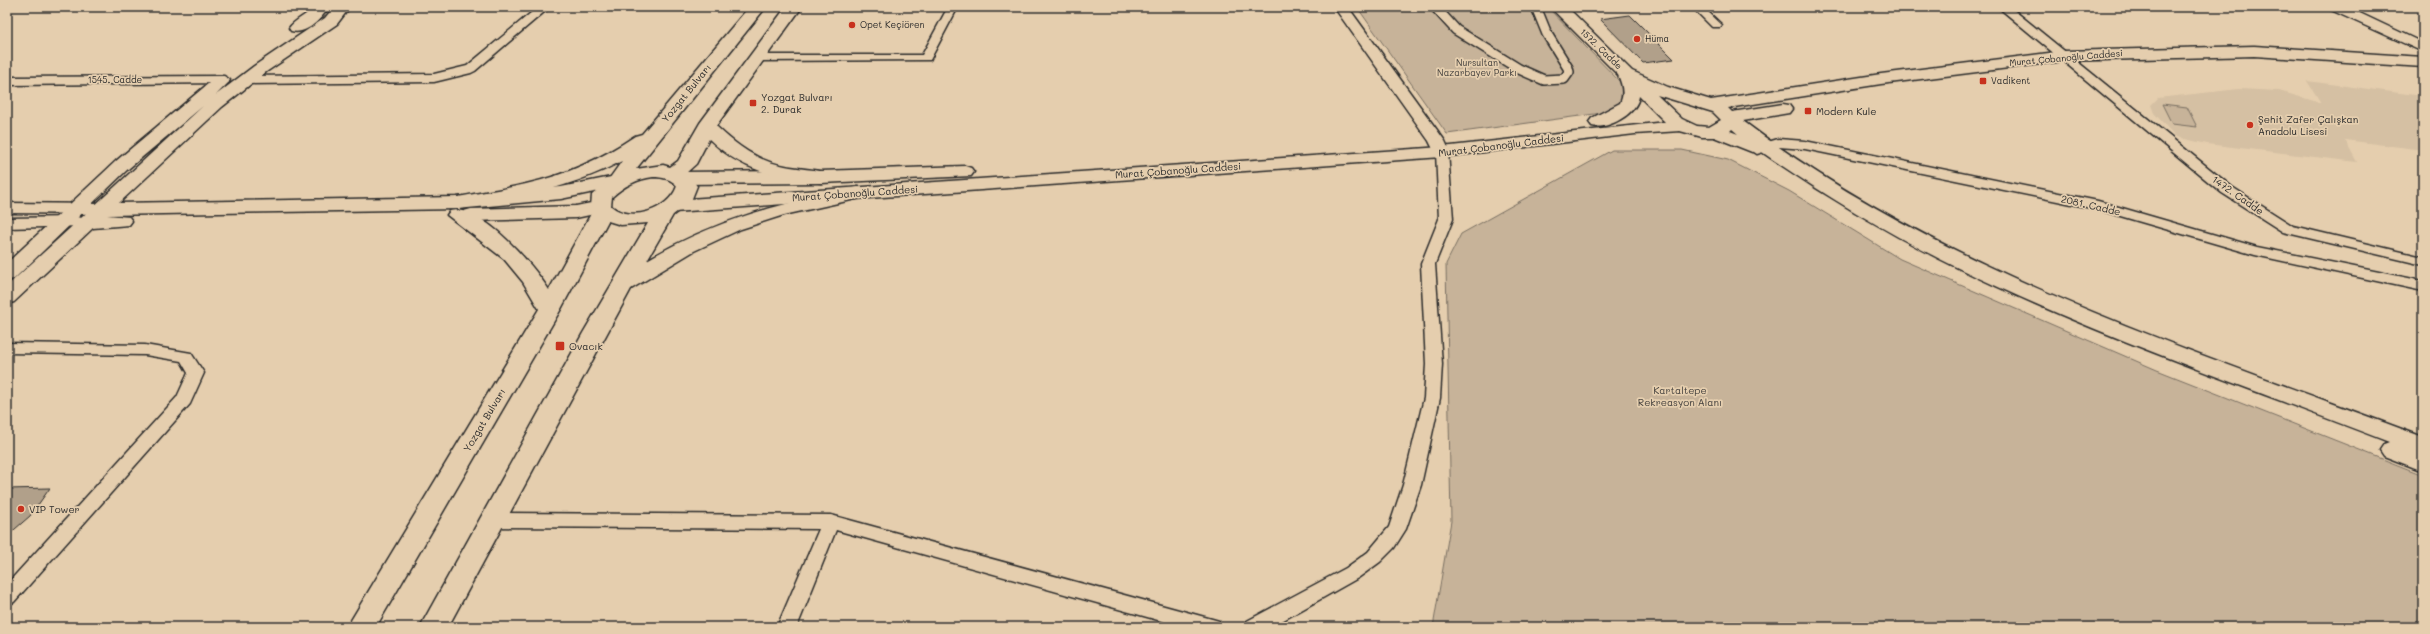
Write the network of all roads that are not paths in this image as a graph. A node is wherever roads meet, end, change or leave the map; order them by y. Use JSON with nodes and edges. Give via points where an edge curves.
{"nodes":[{"id":1,"x":321,"y":7,"type":"edge"},
{"id":2,"x":342,"y":7,"type":"edge"},
{"id":3,"x":545,"y":7,"type":"edge"},
{"id":4,"x":758,"y":7,"type":"edge"},
{"id":5,"x":794,"y":7,"type":"edge"},
{"id":6,"x":953,"y":7,"type":"edge"},
{"id":7,"x":1341,"y":7,"type":"edge"},
{"id":8,"x":1435,"y":7,"type":"edge"},
{"id":9,"x":1536,"y":7,"type":"edge"},
{"id":10,"x":1558,"y":7,"type":"edge"},
{"id":11,"x":1697,"y":7,"type":"edge"},
{"id":12,"x":2003,"y":7,"type":"edge"},
{"id":13,"x":2336,"y":7,"type":"edge"},
{"id":14,"x":1716,"y":25,"type":"dead end"},
{"id":15,"x":2423,"y":48,"type":"edge"},
{"id":16,"x":2064,"y":56,"type":"junction"},
{"id":17,"x":756,"y":58,"type":"junction"},
{"id":18,"x":2423,"y":62,"type":"edge"},
{"id":19,"x":2077,"y":67,"type":"junction"},
{"id":20,"x":2423,"y":70,"type":"edge"},
{"id":21,"x":1626,"y":74,"type":"junction"},
{"id":22,"x":224,"y":80,"type":"junction"},
{"id":23,"x":246,"y":80,"type":"junction"},
{"id":24,"x":7,"y":81,"type":"edge"},
{"id":25,"x":1708,"y":103,"type":"junction"},
{"id":26,"x":1777,"y":110,"type":"junction"},
{"id":27,"x":1669,"y":114,"type":"junction"},
{"id":28,"x":1598,"y":122,"type":"junction"},
{"id":29,"x":1722,"y":124,"type":"junction"},
{"id":30,"x":1682,"y":126,"type":"junction"},
{"id":31,"x":706,"y":127,"type":"junction"},
{"id":32,"x":656,"y":129,"type":"junction"},
{"id":33,"x":1440,"y":146,"type":"junction"},
{"id":34,"x":1761,"y":149,"type":"junction"},
{"id":35,"x":678,"y":176,"type":"junction"},
{"id":36,"x":822,"y":177,"type":"junction"},
{"id":37,"x":616,"y":182,"type":"junction"},
{"id":38,"x":858,"y":193,"type":"junction"},
{"id":39,"x":7,"y":208,"type":"edge"},
{"id":40,"x":457,"y":209,"type":"junction"},
{"id":41,"x":602,"y":209,"type":"junction"},
{"id":42,"x":669,"y":209,"type":"junction"},
{"id":43,"x":83,"y":216,"type":"junction"},
{"id":44,"x":7,"y":222,"type":"edge"},
{"id":45,"x":2423,"y":261,"type":"edge"},
{"id":46,"x":7,"y":274,"type":"edge"},
{"id":47,"x":622,"y":286,"type":"junction"},
{"id":48,"x":2423,"y":286,"type":"edge"},
{"id":49,"x":7,"y":297,"type":"edge"},
{"id":50,"x":550,"y":309,"type":"junction"},
{"id":51,"x":7,"y":348,"type":"edge"},
{"id":52,"x":2423,"y":446,"type":"edge"},
{"id":53,"x":2423,"y":462,"type":"edge"},
{"id":54,"x":494,"y":520,"type":"junction"},
{"id":55,"x":831,"y":522,"type":"junction"},
{"id":56,"x":7,"y":597,"type":"edge"},
{"id":57,"x":361,"y":627,"type":"edge"},
{"id":58,"x":434,"y":627,"type":"edge"},
{"id":59,"x":787,"y":627,"type":"edge"},
{"id":60,"x":1212,"y":627,"type":"edge"},
{"id":61,"x":1254,"y":627,"type":"edge"}],
"edges":[{"from":1,"to":22,"type":"main road","via":[[315,16]]},
{"from":2,"to":23,"type":"main road","via":[[330,21]]},
{"from":3,"to":23,"type":"street","via":[[471,69],[434,78]]},
{"from":4,"to":32,"type":"main road","name":"Yozgat Bulvarı"},
{"from":5,"to":17,"type":"main road"},
{"from":6,"to":17,"type":"street","via":[[926,58]]},
{"from":7,"to":33,"type":"street"},
{"from":8,"to":9,"type":"street","via":[[1456,30],[1519,69],[1544,80],[1564,79],[1569,72],[1568,68],[1547,34]]},
{"from":10,"to":21,"type":"main road","name":"1572. Cadde"},
{"from":11,"to":14,"type":"street"},
{"from":12,"to":16,"type":"street","name":"1472. Cadde"},
{"from":13,"to":15,"type":"street"},
{"from":16,"to":18,"type":"main road","name":"Murat Çobanoğlu Caddesi","via":[[2254,51]]},
{"from":16,"to":19,"type":"street","name":"1472. Cadde"},
{"from":16,"to":25,"type":"main road","name":"Murat Çobanoğlu Caddesi"},
{"from":17,"to":31,"type":"main road"},
{"from":19,"to":20,"type":"main road","name":"Murat Çobanoğlu Caddesi","via":[[2216,62]]},
{"from":19,"to":26,"type":"main road","name":"Murat Çobanoğlu Caddesi","via":[[1997,75]]},
{"from":19,"to":45,"type":"street","name":"1472. Cadde","via":[[2227,190],[2288,229]]},
{"from":21,"to":25,"type":"main road","via":[[1662,91]]},
{"from":21,"to":27,"type":"main road","name":"1572. Cadde"},
{"from":21,"to":28,"type":"main road","via":[[1631,84],[1631,100],[1626,109]]},
{"from":22,"to":24,"type":"street","name":"1545. Cadde"},
{"from":22,"to":43,"type":"main road","via":[[122,165]]},
{"from":23,"to":43,"type":"main road"},
{"from":25,"to":27,"type":"main road","via":[[1678,102],[1669,109]]},
{"from":25,"to":29,"type":"main road","via":[[1724,112]]},
{"from":26,"to":29,"type":"main road","name":"Murat Çobanoğlu Caddesi"},
{"from":26,"to":34,"type":"main road","via":[[1763,131]]},
{"from":27,"to":28,"type":"main road","name":"Murat Çobanoğlu Caddesi"},
{"from":27,"to":30,"type":"main road","name":"1572. Cadde"},
{"from":28,"to":33,"type":"main road","name":"Murat Çobanoğlu Caddesi"},
{"from":29,"to":30,"type":"main road","via":[[1699,131]]},
{"from":29,"to":34,"type":"main road"},
{"from":30,"to":33,"type":"main road","name":"Murat Çobanoğlu Caddesi"},
{"from":31,"to":35,"type":"main road"},
{"from":31,"to":36,"type":"main road","via":[[734,153],[755,165],[780,172]]},
{"from":32,"to":37,"type":"main road","name":"Yozgat Bulvarı"},
{"from":32,"to":40,"type":"main road","via":[[609,160],[548,184]]},
{"from":33,"to":36,"type":"main road","name":"Murat Çobanoğlu Caddesi","via":[[987,171]]},
{"from":33,"to":38,"type":"main road","name":"Murat Çobanoğlu Caddesi"},
{"from":33,"to":61,"type":"street","via":[[1446,219],[1428,264],[1434,364],[1432,398],[1412,485],[1397,529],[1374,557],[1352,573]]},
{"from":34,"to":48,"type":"street","name":"2081. Cadde","via":[[1778,143],[1805,145],[2098,205],[2255,251]]},
{"from":34,"to":52,"type":"main road","via":[[1903,232],[2024,291],[2082,316]]},
{"from":34,"to":53,"type":"main road","via":[[1843,210],[1892,239],[1988,289],[2142,354]]},
{"from":35,"to":36,"type":"main road","name":"Murat Çobanoğlu Caddesi"},
{"from":35,"to":37,"type":"main road","via":[[648,172],[634,174]]},
{"from":35,"to":42,"type":"main road","via":[[685,181],[687,190],[682,199]]},
{"from":37,"to":40,"type":"main road"},
{"from":37,"to":41,"type":"main road","name":"Yozgat Bulvarı","via":[[602,195]]},
{"from":38,"to":42,"type":"main road","name":"Murat Çobanoğlu Caddesi"},
{"from":38,"to":47,"type":"main road","via":[[751,219],[695,241]]},
{"from":39,"to":43,"type":"street"},
{"from":40,"to":41,"type":"main road","via":[[576,212]]},
{"from":40,"to":43,"type":"main road"},
{"from":40,"to":50,"type":"main road","via":[[506,247],[533,280]]},
{"from":41,"to":42,"type":"main road","via":[[616,218],[631,220],[646,218]]},
{"from":41,"to":50,"type":"main road","name":"Yozgat Bulvarı"},
{"from":42,"to":47,"type":"main road"},
{"from":43,"to":44,"type":"street"},
{"from":43,"to":46,"type":"main road"},
{"from":43,"to":49,"type":"main road"},
{"from":47,"to":54,"type":"main road"},
{"from":50,"to":57,"type":"main road","name":"Yozgat Bulvarı"},
{"from":51,"to":56,"type":"street","via":[[145,350],[186,357],[196,373],[184,400]]},
{"from":54,"to":55,"type":"street"},
{"from":54,"to":58,"type":"main road"},
{"from":55,"to":59,"type":"street"},
{"from":55,"to":60,"type":"street"}]}
